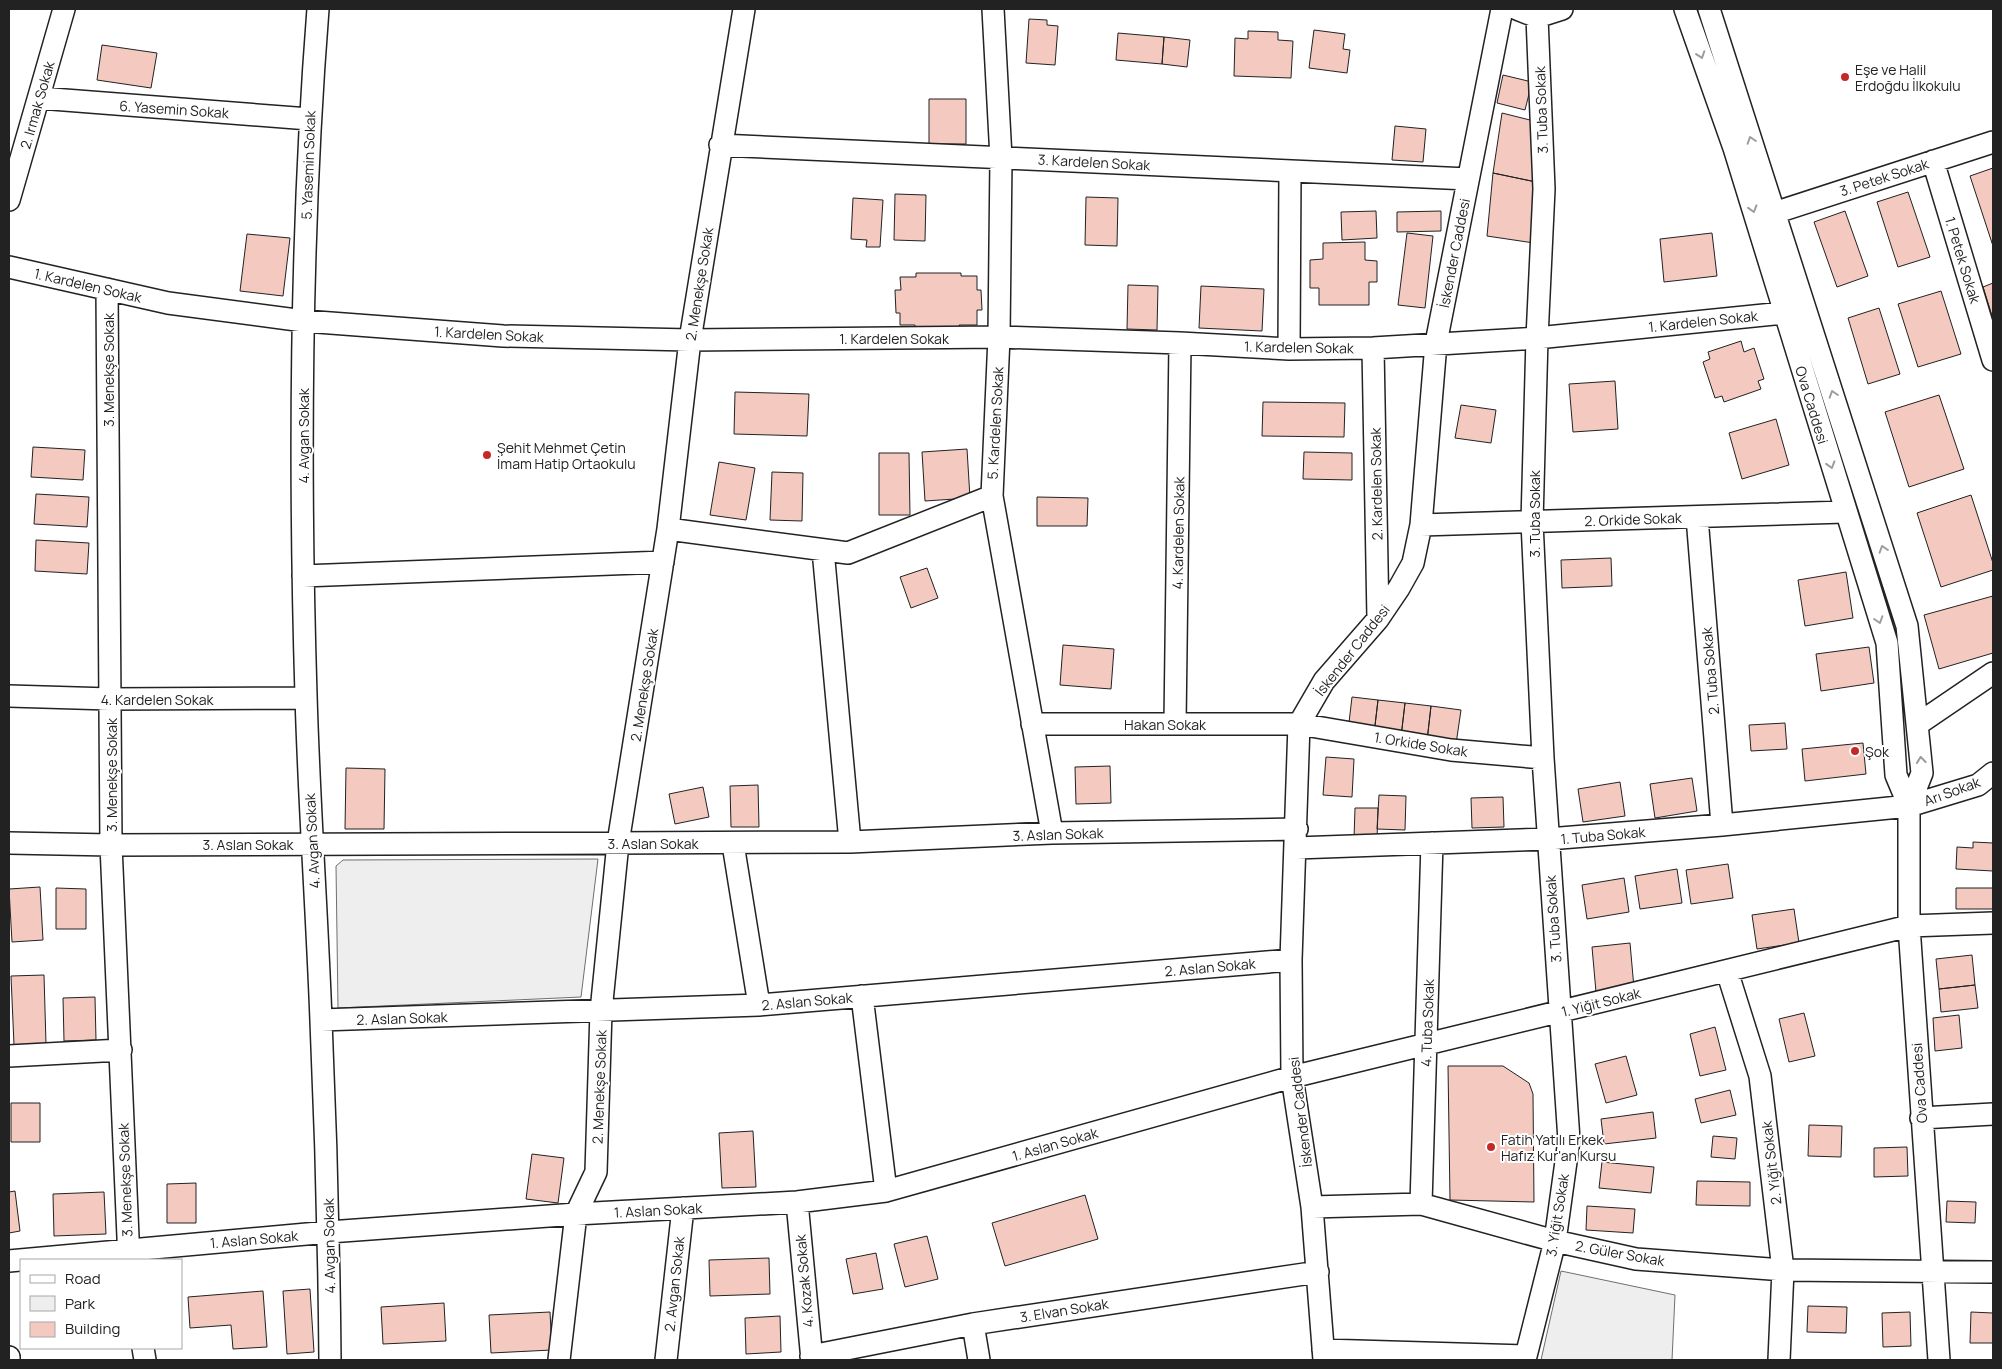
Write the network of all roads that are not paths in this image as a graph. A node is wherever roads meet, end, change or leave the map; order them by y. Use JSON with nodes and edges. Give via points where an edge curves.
{"nodes":[{"id":1,"x":64,"y":9,"type":"edge"},
{"id":2,"x":318,"y":9,"type":"edge"},
{"id":3,"x":744,"y":9,"type":"edge"},
{"id":4,"x":993,"y":9,"type":"edge"},
{"id":5,"x":1502,"y":9,"type":"edge"},
{"id":6,"x":1517,"y":9,"type":"edge"},
{"id":7,"x":1562,"y":9,"type":"edge"},
{"id":8,"x":1685,"y":9,"type":"edge"},
{"id":9,"x":1709,"y":9,"type":"edge"},
{"id":10,"x":1537,"y":17,"type":"junction"},
{"id":11,"x":39,"y":98,"type":"junction"},
{"id":12,"x":309,"y":119,"type":"junction"},
{"id":13,"x":1993,"y":142,"type":"edge"},
{"id":14,"x":720,"y":145,"type":"junction"},
{"id":15,"x":1001,"y":158,"type":"junction"},
{"id":16,"x":1933,"y":161,"type":"junction"},
{"id":17,"x":1290,"y":171,"type":"junction"},
{"id":18,"x":1468,"y":180,"type":"junction"},
{"id":19,"x":9,"y":200,"type":"edge"},
{"id":20,"x":1774,"y":212,"type":"junction"},
{"id":21,"x":9,"y":267,"type":"edge"},
{"id":22,"x":107,"y":290,"type":"junction"},
{"id":23,"x":1805,"y":308,"type":"junction"},
{"id":24,"x":1784,"y":313,"type":"junction"},
{"id":25,"x":304,"y":321,"type":"junction"},
{"id":26,"x":999,"y":337,"type":"junction"},
{"id":27,"x":1537,"y":338,"type":"junction"},
{"id":28,"x":690,"y":340,"type":"junction"},
{"id":29,"x":1180,"y":343,"type":"junction"},
{"id":30,"x":1436,"y":343,"type":"junction"},
{"id":31,"x":1373,"y":348,"type":"junction"},
{"id":32,"x":1289,"y":349,"type":"junction"},
{"id":33,"x":1993,"y":360,"type":"edge"},
{"id":34,"x":992,"y":496,"type":"junction"},
{"id":35,"x":1845,"y":512,"type":"junction"},
{"id":36,"x":1697,"y":516,"type":"junction"},
{"id":37,"x":1532,"y":522,"type":"junction"},
{"id":38,"x":1421,"y":525,"type":"junction"},
{"id":39,"x":668,"y":529,"type":"junction"},
{"id":40,"x":823,"y":550,"type":"junction"},
{"id":41,"x":663,"y":562,"type":"junction"},
{"id":42,"x":303,"y":576,"type":"junction"},
{"id":43,"x":1378,"y":618,"type":"junction"},
{"id":44,"x":1993,"y":673,"type":"edge"},
{"id":45,"x":9,"y":696,"type":"edge"},
{"id":46,"x":306,"y":698,"type":"junction"},
{"id":47,"x":110,"y":699,"type":"junction"},
{"id":48,"x":1032,"y":724,"type":"junction"},
{"id":49,"x":1175,"y":724,"type":"junction"},
{"id":50,"x":1299,"y":724,"type":"junction"},
{"id":51,"x":1918,"y":724,"type":"junction"},
{"id":52,"x":1543,"y":758,"type":"junction"},
{"id":53,"x":1993,"y":773,"type":"edge"},
{"id":54,"x":1909,"y":806,"type":"junction"},
{"id":55,"x":1722,"y":825,"type":"junction"},
{"id":56,"x":1052,"y":833,"type":"junction"},
{"id":57,"x":1296,"y":838,"type":"junction"},
{"id":58,"x":1548,"y":839,"type":"junction"},
{"id":59,"x":850,"y":842,"type":"junction"},
{"id":60,"x":9,"y":843,"type":"edge"},
{"id":61,"x":618,"y":843,"type":"junction"},
{"id":62,"x":1432,"y":843,"type":"junction"},
{"id":63,"x":312,"y":844,"type":"junction"},
{"id":64,"x":732,"y":844,"type":"junction"},
{"id":65,"x":112,"y":845,"type":"junction"},
{"id":66,"x":1993,"y":923,"type":"edge"},
{"id":67,"x":1909,"y":926,"type":"junction"},
{"id":68,"x":1291,"y":960,"type":"junction"},
{"id":69,"x":1727,"y":971,"type":"junction"},
{"id":70,"x":862,"y":996,"type":"junction"},
{"id":71,"x":759,"y":1005,"type":"junction"},
{"id":72,"x":601,"y":1011,"type":"junction"},
{"id":73,"x":1559,"y":1012,"type":"junction"},
{"id":74,"x":321,"y":1020,"type":"junction"},
{"id":75,"x":1427,"y":1044,"type":"junction"},
{"id":76,"x":121,"y":1050,"type":"junction"},
{"id":77,"x":9,"y":1056,"type":"edge"},
{"id":78,"x":1292,"y":1077,"type":"junction"},
{"id":79,"x":1993,"y":1114,"type":"edge"},
{"id":80,"x":1921,"y":1118,"type":"junction"},
{"id":81,"x":886,"y":1191,"type":"junction"},
{"id":82,"x":797,"y":1202,"type":"junction"},
{"id":83,"x":1422,"y":1204,"type":"junction"},
{"id":84,"x":1312,"y":1207,"type":"junction"},
{"id":85,"x":683,"y":1208,"type":"junction"},
{"id":86,"x":576,"y":1214,"type":"junction"},
{"id":87,"x":329,"y":1232,"type":"junction"},
{"id":88,"x":1555,"y":1241,"type":"junction"},
{"id":89,"x":128,"y":1255,"type":"edge"},
{"id":90,"x":49,"y":1259,"type":"edge"},
{"id":91,"x":1784,"y":1270,"type":"junction"},
{"id":92,"x":1933,"y":1271,"type":"junction"},
{"id":93,"x":1318,"y":1272,"type":"junction"},
{"id":94,"x":1993,"y":1272,"type":"edge"},
{"id":95,"x":974,"y":1324,"type":"junction"},
{"id":96,"x":1324,"y":1355,"type":"edge"},
{"id":97,"x":812,"y":1358,"type":"edge"},
{"id":98,"x":330,"y":1360,"type":"edge"},
{"id":99,"x":559,"y":1360,"type":"edge"},
{"id":100,"x":666,"y":1360,"type":"edge"},
{"id":101,"x":979,"y":1360,"type":"edge"},
{"id":102,"x":1779,"y":1360,"type":"edge"},
{"id":103,"x":1939,"y":1360,"type":"edge"}],
"edges":[{"from":1,"to":11,"type":"street","name":"2. Irmak Sokak"},
{"from":2,"to":12,"type":"street","name":"5. Yasemin Sokak"},
{"from":3,"to":14,"type":"street","name":"2. Menekşe Sokak"},
{"from":4,"to":15,"type":"street","name":"5. Kardelen Sokak"},
{"from":5,"to":18,"type":"street","name":"İskender Caddesi"},
{"from":6,"to":10,"type":"street"},
{"from":7,"to":10,"type":"street"},
{"from":8,"to":24,"type":"street","name":"Ova Caddesi","one_way":true,"via":[[1734,148]]},
{"from":20,"to":9,"type":"street","name":"Ova Caddesi","one_way":true},
{"from":10,"to":27,"type":"street","name":"3. Tuba Sokak","via":[[1544,188]]},
{"from":11,"to":12,"type":"street","name":"6. Yasemin Sokak"},
{"from":11,"to":19,"type":"street","name":"2. Irmak Sokak"},
{"from":12,"to":25,"type":"street","name":"5. Yasemin Sokak"},
{"from":13,"to":16,"type":"street","name":"3. Petek Sokak"},
{"from":14,"to":15,"type":"street","name":"3. Kardelen Sokak"},
{"from":14,"to":28,"type":"street","name":"2. Menekşe Sokak"},
{"from":15,"to":17,"type":"street","name":"3. Kardelen Sokak"},
{"from":15,"to":26,"type":"street","name":"5. Kardelen Sokak"},
{"from":16,"to":20,"type":"street","name":"3. Petek Sokak"},
{"from":16,"to":33,"type":"street","name":"1. Petek Sokak"},
{"from":17,"to":18,"type":"street","name":"3. Kardelen Sokak"},
{"from":17,"to":32,"type":"street"},
{"from":18,"to":30,"type":"street","name":"İskender Caddesi"},
{"from":20,"to":23,"type":"street","name":"Ova Caddesi"},
{"from":21,"to":22,"type":"street","name":"1. Kardelen Sokak"},
{"from":22,"to":25,"type":"street","name":"1. Kardelen Sokak","via":[[168,303]]},
{"from":22,"to":47,"type":"street","name":"3. Menekşe Sokak"},
{"from":23,"to":24,"type":"street","name":"1. Kardelen Sokak"},
{"from":51,"to":23,"type":"street","name":"Ova Caddesi","one_way":true,"via":[[1907,626]]},
{"from":24,"to":27,"type":"street","name":"1. Kardelen Sokak"},
{"from":24,"to":35,"type":"street","name":"Ova Caddesi","one_way":true},
{"from":25,"to":28,"type":"street","name":"1. Kardelen Sokak","via":[[503,336]]},
{"from":25,"to":42,"type":"street","name":"4. Avgan Sokak"},
{"from":26,"to":28,"type":"street","name":"1. Kardelen Sokak"},
{"from":26,"to":29,"type":"street","name":"1. Kardelen Sokak"},
{"from":26,"to":34,"type":"street","name":"5. Kardelen Sokak"},
{"from":27,"to":30,"type":"street","name":"1. Kardelen Sokak"},
{"from":27,"to":37,"type":"street","name":"3. Tuba Sokak"},
{"from":28,"to":39,"type":"street","name":"2. Menekşe Sokak"},
{"from":29,"to":32,"type":"street","name":"1. Kardelen Sokak"},
{"from":29,"to":49,"type":"street","name":"4. Kardelen Sokak"},
{"from":30,"to":31,"type":"street","name":"1. Kardelen Sokak"},
{"from":30,"to":38,"type":"street","name":"İskender Caddesi"},
{"from":31,"to":32,"type":"street","name":"1. Kardelen Sokak"},
{"from":31,"to":43,"type":"street","name":"2. Kardelen Sokak"},
{"from":34,"to":40,"type":"street","via":[[848,553]]},
{"from":34,"to":48,"type":"street","name":"5. Kardelen Sokak"},
{"from":35,"to":36,"type":"street","name":"2. Orkide Sokak"},
{"from":35,"to":54,"type":"street","name":"Ova Caddesi","one_way":true,"via":[[1887,643],[1896,775]]},
{"from":36,"to":37,"type":"street","name":"2. Orkide Sokak"},
{"from":36,"to":55,"type":"street","name":"2. Tuba Sokak"},
{"from":37,"to":38,"type":"street","name":"2. Orkide Sokak"},
{"from":37,"to":52,"type":"street","name":"3. Tuba Sokak"},
{"from":38,"to":43,"type":"street","name":"İskender Caddesi","via":[[1413,563]]},
{"from":39,"to":40,"type":"street"},
{"from":39,"to":41,"type":"street","name":"2. Menekşe Sokak"},
{"from":40,"to":59,"type":"street"},
{"from":41,"to":42,"type":"street"},
{"from":41,"to":61,"type":"street","name":"2. Menekşe Sokak"},
{"from":42,"to":46,"type":"street","name":"4. Avgan Sokak"},
{"from":43,"to":50,"type":"street","name":"İskender Caddesi","via":[[1324,681]]},
{"from":44,"to":51,"type":"street"},
{"from":45,"to":47,"type":"street","name":"4. Kardelen Sokak"},
{"from":46,"to":47,"type":"street","name":"4. Kardelen Sokak"},
{"from":46,"to":63,"type":"street","name":"4. Avgan Sokak"},
{"from":47,"to":65,"type":"street","name":"3. Menekşe Sokak"},
{"from":48,"to":49,"type":"street","name":"Hakan Sokak"},
{"from":48,"to":56,"type":"street","name":"5. Kardelen Sokak"},
{"from":49,"to":50,"type":"street","name":"Hakan Sokak"},
{"from":50,"to":52,"type":"street","name":"1. Orkide Sokak","via":[[1451,750]]},
{"from":50,"to":57,"type":"street","name":"İskender Caddesi"},
{"from":54,"to":51,"type":"street","name":"Ova Caddesi","one_way":true,"via":[[1922,774]]},
{"from":52,"to":58,"type":"street","name":"3. Tuba Sokak"},
{"from":53,"to":54,"type":"street","name":"Arı Sokak","via":[[1978,784]]},
{"from":54,"to":55,"type":"street","name":"1. Tuba Sokak"},
{"from":54,"to":67,"type":"street","name":"Ova Caddesi"},
{"from":55,"to":58,"type":"street","name":"1. Tuba Sokak"},
{"from":56,"to":57,"type":"street","name":"3. Aslan Sokak"},
{"from":56,"to":59,"type":"street","name":"3. Aslan Sokak"},
{"from":57,"to":62,"type":"street","name":"1. Tuba Sokak"},
{"from":57,"to":68,"type":"street","name":"İskender Caddesi"},
{"from":58,"to":62,"type":"street","name":"1. Tuba Sokak"},
{"from":58,"to":73,"type":"street","name":"3. Tuba Sokak"},
{"from":59,"to":64,"type":"street","name":"3. Aslan Sokak"},
{"from":60,"to":65,"type":"street","name":"3. Aslan Sokak"},
{"from":61,"to":63,"type":"street","name":"3. Aslan Sokak"},
{"from":61,"to":64,"type":"street","name":"3. Aslan Sokak"},
{"from":61,"to":72,"type":"street","name":"2. Menekşe Sokak"},
{"from":62,"to":75,"type":"street","name":"4. Tuba Sokak"},
{"from":63,"to":65,"type":"street","name":"3. Aslan Sokak"},
{"from":63,"to":74,"type":"street","name":"4. Avgan Sokak"},
{"from":64,"to":71,"type":"street"},
{"from":65,"to":76,"type":"street","name":"3. Menekşe Sokak"},
{"from":66,"to":67,"type":"street","name":"1. Yiğit Sokak"},
{"from":67,"to":69,"type":"street","name":"1. Yiğit Sokak"},
{"from":67,"to":80,"type":"street","name":"Ova Caddesi"},
{"from":68,"to":70,"type":"street","name":"2. Aslan Sokak"},
{"from":68,"to":78,"type":"street","name":"İskender Caddesi"},
{"from":69,"to":73,"type":"street","name":"1. Yiğit Sokak"},
{"from":69,"to":91,"type":"street","name":"2. Yiğit Sokak","via":[[1760,1076]]},
{"from":70,"to":71,"type":"street","name":"2. Aslan Sokak"},
{"from":70,"to":81,"type":"street"},
{"from":71,"to":72,"type":"street","name":"2. Aslan Sokak"},
{"from":72,"to":74,"type":"street","name":"2. Aslan Sokak"},
{"from":72,"to":86,"type":"street","name":"2. Menekşe Sokak","via":[[596,1172]]},
{"from":73,"to":75,"type":"street","name":"1. Yiğit Sokak"},
{"from":73,"to":88,"type":"street","name":"3. Yiğit Sokak","via":[[1568,1140]]},
{"from":74,"to":87,"type":"street","name":"4. Avgan Sokak"},
{"from":75,"to":78,"type":"street","name":"1. Yiğit Sokak"},
{"from":75,"to":83,"type":"street","name":"4. Tuba Sokak"},
{"from":76,"to":77,"type":"street"},
{"from":76,"to":89,"type":"street","name":"3. Menekşe Sokak"},
{"from":78,"to":81,"type":"street","name":"1. Aslan Sokak"},
{"from":78,"to":84,"type":"street","name":"İskender Caddesi"},
{"from":79,"to":80,"type":"street"},
{"from":80,"to":92,"type":"street","name":"Ova Caddesi"},
{"from":81,"to":82,"type":"street","name":"1. Aslan Sokak"},
{"from":82,"to":85,"type":"street","name":"1. Aslan Sokak"},
{"from":82,"to":97,"type":"street","name":"4. Kozak Sokak"},
{"from":83,"to":84,"type":"street","name":"2. Güler Sokak"},
{"from":83,"to":88,"type":"street","name":"2. Güler Sokak"},
{"from":84,"to":93,"type":"street","name":"İskender Caddesi"},
{"from":85,"to":86,"type":"street","name":"1. Aslan Sokak"},
{"from":85,"to":100,"type":"street","name":"2. Avgan Sokak"},
{"from":86,"to":87,"type":"street","name":"1. Aslan Sokak"},
{"from":86,"to":99,"type":"street","name":"2. Menekşe Sokak"},
{"from":87,"to":89,"type":"street","name":"1. Aslan Sokak"},
{"from":87,"to":98,"type":"street","name":"4. Avgan Sokak"},
{"from":88,"to":91,"type":"street","name":"2. Güler Sokak","via":[[1636,1259]]},
{"from":88,"to":96,"type":"street","name":"3. Yiğit Sokak","via":[[1526,1356]]},
{"from":89,"to":90,"type":"street","name":"1. Aslan Sokak"},
{"from":91,"to":92,"type":"street","name":"2. Güler Sokak"},
{"from":91,"to":102,"type":"street","name":"2. Yiğit Sokak"},
{"from":92,"to":94,"type":"street","name":"2. Güler Sokak"},
{"from":92,"to":103,"type":"street","name":"Ova Caddesi"},
{"from":93,"to":95,"type":"street","name":"3. Elvan Sokak"},
{"from":93,"to":96,"type":"street","name":"İskender Caddesi"},
{"from":95,"to":97,"type":"street","name":"3. Elvan Sokak"},
{"from":95,"to":101,"type":"street"}]}
